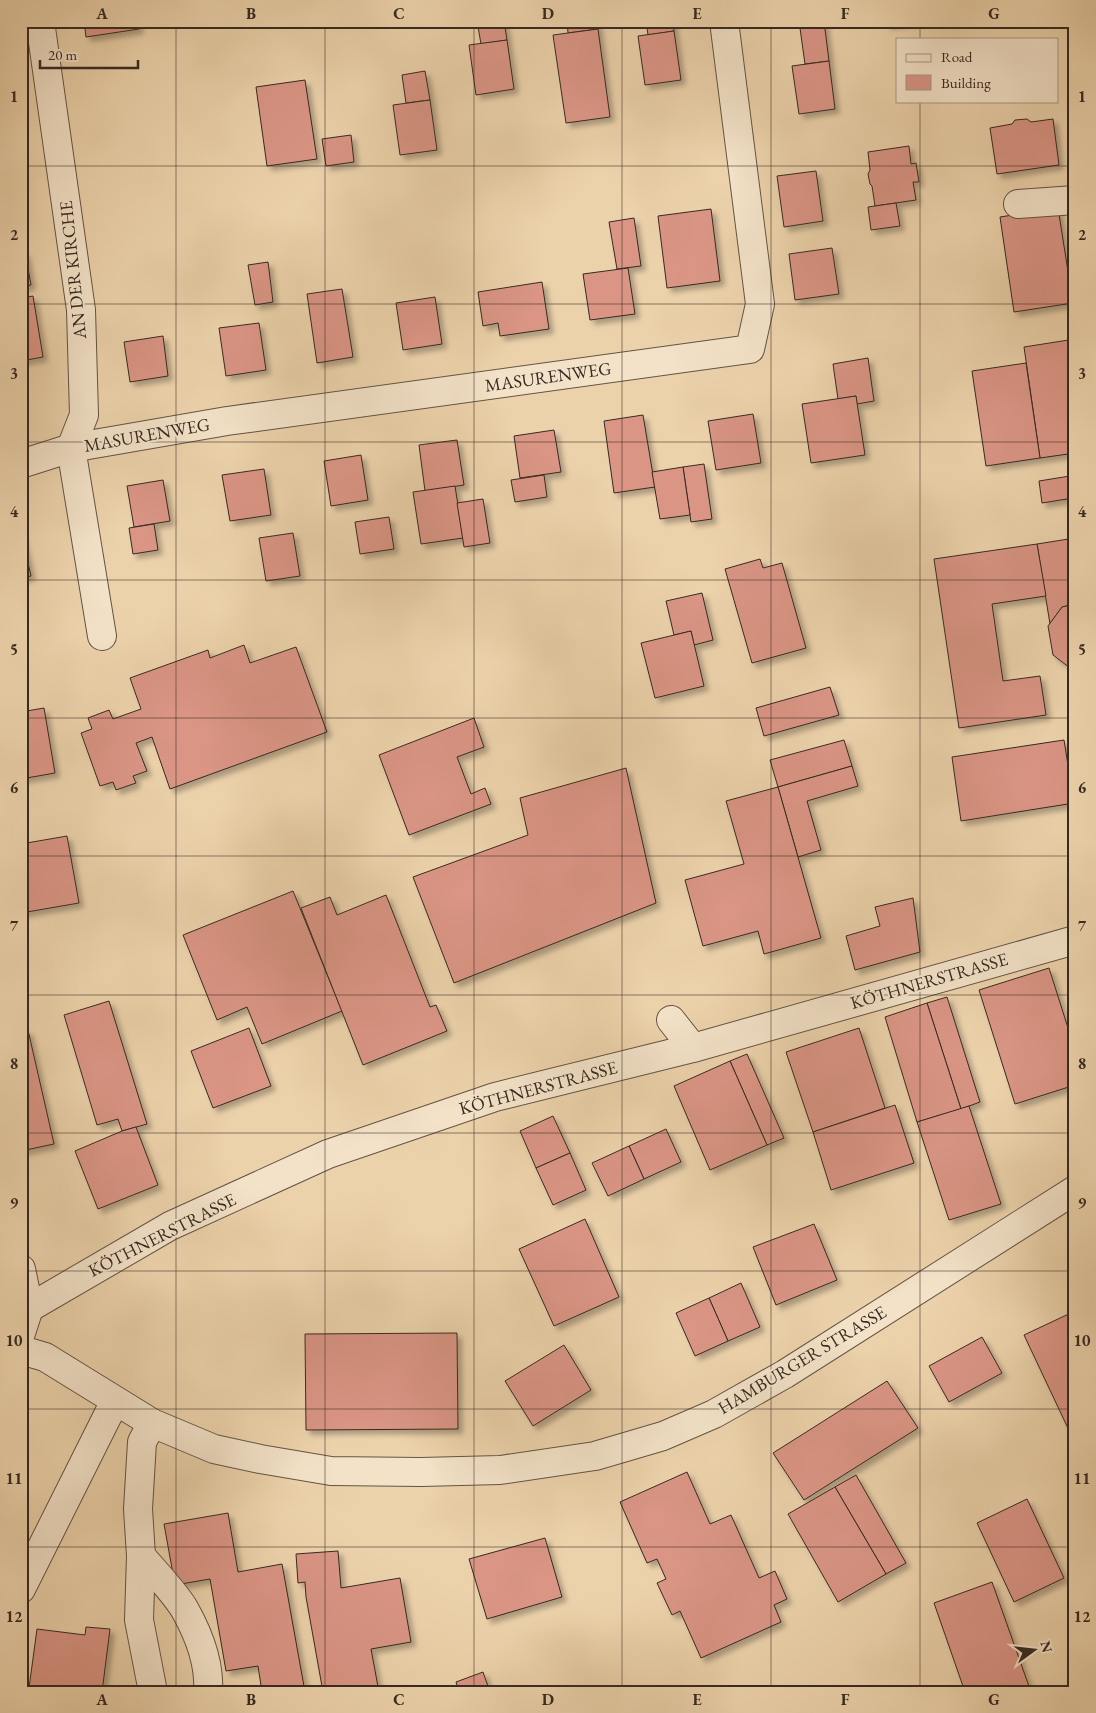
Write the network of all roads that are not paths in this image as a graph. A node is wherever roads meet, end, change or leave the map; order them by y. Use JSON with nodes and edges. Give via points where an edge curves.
{"nodes":[{"id":1,"x":40,"y":21,"type":"edge"},
{"id":2,"x":724,"y":21,"type":"edge"},
{"id":3,"x":1075,"y":200,"type":"edge"},
{"id":4,"x":1018,"y":204,"type":"dead end"},
{"id":5,"x":71,"y":448,"type":"junction"},
{"id":6,"x":21,"y":464,"type":"edge"},
{"id":7,"x":102,"y":636,"type":"dead end"},
{"id":8,"x":1075,"y":940,"type":"edge"},
{"id":9,"x":671,"y":1020,"type":"dead end"},
{"id":10,"x":693,"y":1048,"type":"junction"},
{"id":11,"x":1073,"y":1194,"type":"edge"},
{"id":12,"x":21,"y":1269,"type":"edge"},
{"id":13,"x":25,"y":1320,"type":"edge"},
{"id":14,"x":21,"y":1350,"type":"edge"},
{"id":15,"x":115,"y":1401,"type":"junction"},
{"id":16,"x":152,"y":1422,"type":"junction"},
{"id":17,"x":141,"y":1556,"type":"junction"},
{"id":18,"x":21,"y":1589,"type":"edge"},
{"id":19,"x":153,"y":1692,"type":"edge"},
{"id":20,"x":208,"y":1692,"type":"edge"}],
"edges":[{"from":1,"to":5,"type":"street","name":"AN DER KIRCHE","via":[[81,310],[84,414]]},
{"from":2,"to":5,"type":"street","name":"MASURENWEG","via":[[760,304],[750,349],[227,421]]},
{"from":3,"to":4,"type":"street"},
{"from":5,"to":6,"type":"street","name":"MASURENWEG"},
{"from":5,"to":7,"type":"street"},
{"from":8,"to":10,"type":"street","name":"KÖTHNERSTRASSE"},
{"from":9,"to":10,"type":"street"},
{"from":10,"to":13,"type":"street","name":"KÖTHNERSTRASSE","via":[[495,1097],[328,1154],[170,1226]]},
{"from":11,"to":16,"type":"street","name":"HAMBURGER STRASSE","via":[[762,1388],[663,1436],[595,1456],[500,1470],[331,1472],[214,1450]]},
{"from":12,"to":13,"type":"street"},
{"from":14,"to":15,"type":"street","name":"HAMBURGER STRASSE","via":[[45,1357]]},
{"from":15,"to":16,"type":"street","name":"HAMBURGER STRASSE"},
{"from":15,"to":18,"type":"street"},
{"from":16,"to":17,"type":"street","via":[[142,1442],[138,1509]]},
{"from":17,"to":19,"type":"street","via":[[139,1620]]},
{"from":17,"to":20,"type":"street","via":[[184,1609],[200,1644],[209,1675]]}]}
